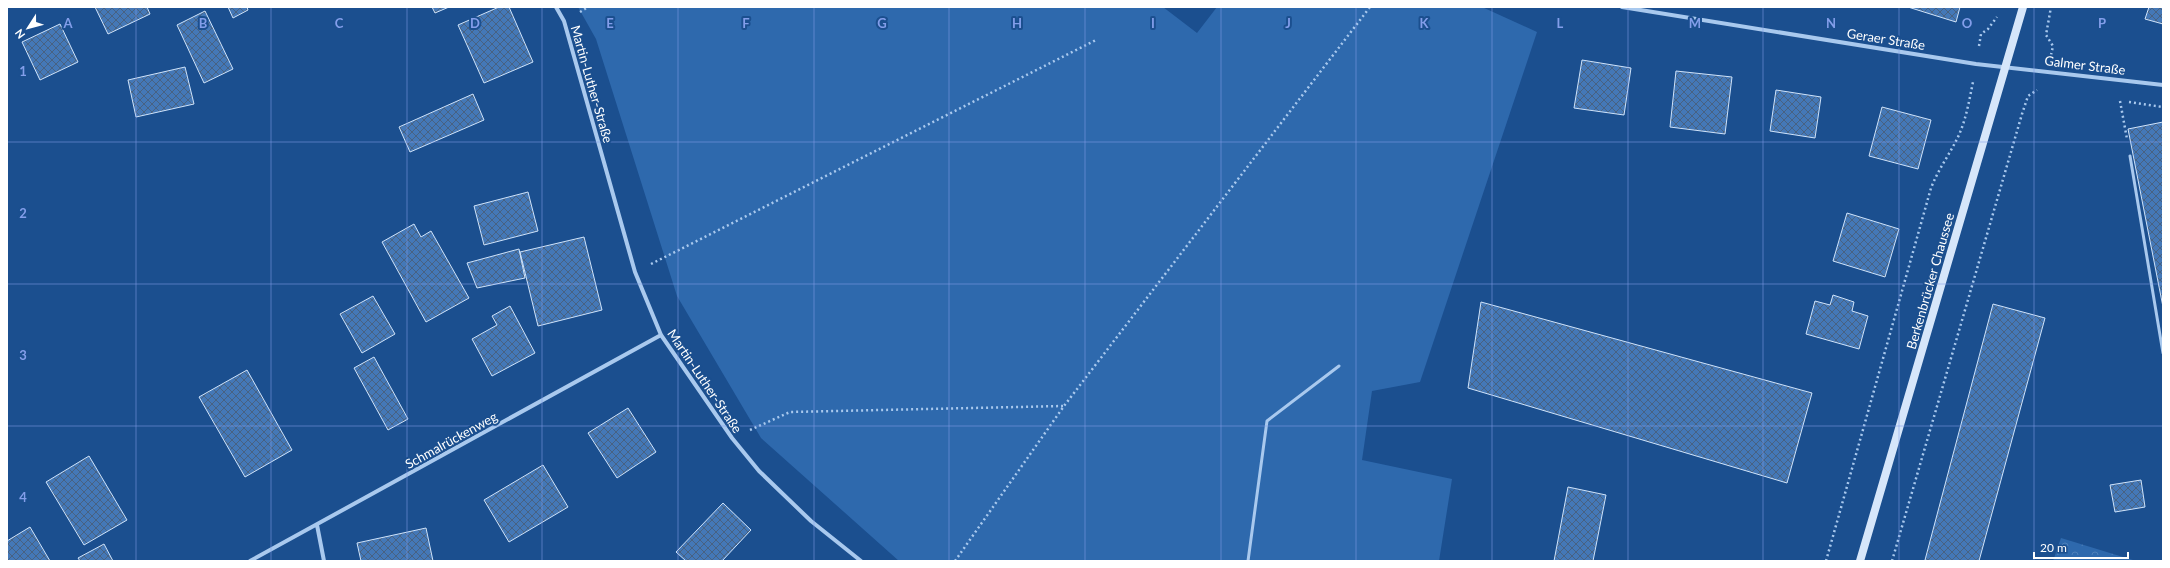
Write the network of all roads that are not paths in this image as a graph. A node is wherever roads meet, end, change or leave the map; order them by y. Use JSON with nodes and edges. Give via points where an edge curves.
{"nodes":[{"id":1,"x":556,"y":7,"type":"edge"},
{"id":2,"x":1622,"y":7,"type":"edge"},
{"id":3,"x":2023,"y":7,"type":"edge"},
{"id":4,"x":2006,"y":66,"type":"junction"},
{"id":5,"x":2163,"y":85,"type":"edge"},
{"id":6,"x":2130,"y":156,"type":"road end"},
{"id":7,"x":661,"y":335,"type":"junction"},
{"id":8,"x":2163,"y":353,"type":"edge"},
{"id":9,"x":1339,"y":366,"type":"dead end"},
{"id":10,"x":317,"y":525,"type":"junction"},
{"id":11,"x":250,"y":561,"type":"edge"},
{"id":12,"x":324,"y":561,"type":"edge"},
{"id":13,"x":860,"y":561,"type":"edge"},
{"id":14,"x":1248,"y":561,"type":"edge"},
{"id":15,"x":1860,"y":561,"type":"edge"}],
"edges":[{"from":1,"to":7,"type":"street","name":"Martin-Luther-Straße","via":[[564,21],[635,272]]},
{"from":2,"to":4,"type":"street","name":"Geraer Straße","via":[[1976,64]]},
{"from":3,"to":4,"type":"main road","name":"Berkenbrücker Chaussee"},
{"from":4,"to":5,"type":"street","name":"Galmer Straße"},
{"from":4,"to":15,"type":"main road","name":"Berkenbrücker Chaussee"},
{"from":6,"to":8,"type":"lane"},
{"from":7,"to":10,"type":"street","name":"Schmalrückenweg"},
{"from":7,"to":13,"type":"street","name":"Martin-Luther-Straße","via":[[732,438],[759,471],[811,521]]},
{"from":9,"to":14,"type":"lane","via":[[1267,421]]},
{"from":10,"to":11,"type":"street","name":"Schmalrückenweg"},
{"from":10,"to":12,"type":"street"}]}
